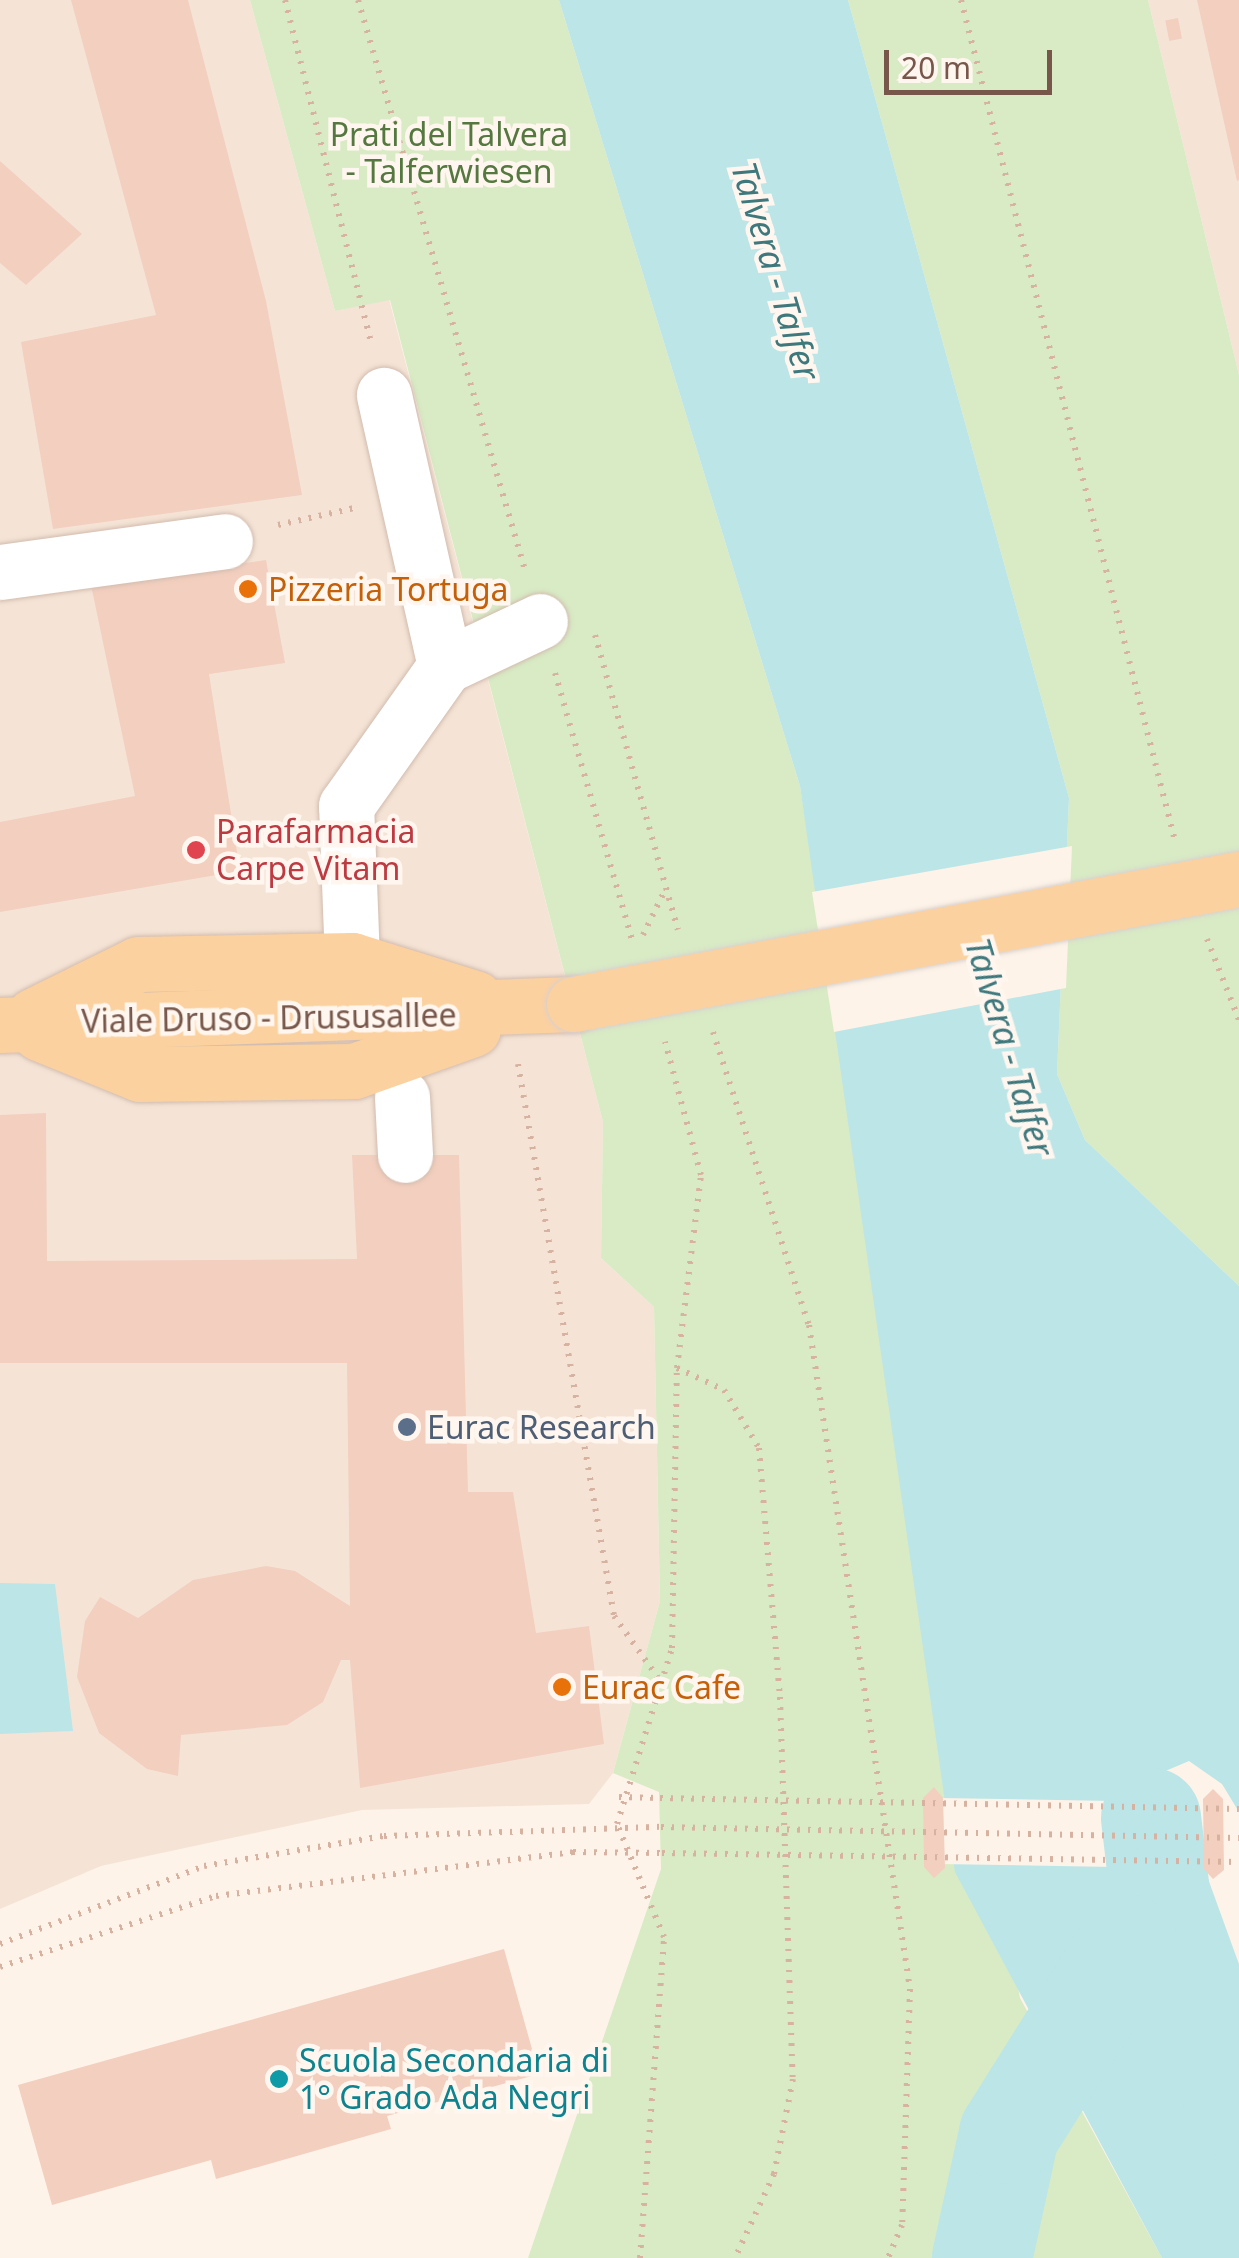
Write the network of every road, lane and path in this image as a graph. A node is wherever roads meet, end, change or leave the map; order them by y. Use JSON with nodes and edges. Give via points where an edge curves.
{"nodes":[{"id":1,"x":285,"y":0,"type":"edge"},
{"id":2,"x":358,"y":0,"type":"edge"},
{"id":3,"x":961,"y":0,"type":"edge"},
{"id":4,"x":384,"y":395,"type":"joint"},
{"id":5,"x":409,"y":500,"type":"junction"},
{"id":6,"x":226,"y":541,"type":"joint"},
{"id":7,"x":0,"y":572,"type":"edge"},
{"id":8,"x":540,"y":621,"type":"junction"},
{"id":9,"x":445,"y":666,"type":"junction"},
{"id":10,"x":1181,"y":858,"type":"dead end"},
{"id":11,"x":1239,"y":880,"type":"edge"},
{"id":12,"x":665,"y":890,"type":"junction"},
{"id":13,"x":1203,"y":927,"type":"dead end"},
{"id":14,"x":682,"y":943,"type":"dead end"},
{"id":15,"x":352,"y":960,"type":"junction"},
{"id":16,"x":548,"y":1008,"type":"junction"},
{"id":17,"x":706,"y":1013,"type":"dead end"},
{"id":18,"x":1239,"y":1020,"type":"edge"},
{"id":19,"x":658,"y":1021,"type":"dead end"},
{"id":20,"x":9,"y":1024,"type":"edge"},
{"id":21,"x":402,"y":1096,"type":"dead end"},
{"id":22,"x":406,"y":1155,"type":"dead end"},
{"id":23,"x":677,"y":1368,"type":"junction"},
{"id":24,"x":662,"y":1684,"type":"junction"},
{"id":25,"x":618,"y":1796,"type":"junction"},
{"id":26,"x":1239,"y":1808,"type":"edge"},
{"id":27,"x":617,"y":1824,"type":"junction"},
{"id":28,"x":1239,"y":1838,"type":"edge"},
{"id":29,"x":626,"y":1852,"type":"junction"},
{"id":30,"x":1239,"y":1862,"type":"edge"},
{"id":31,"x":0,"y":1944,"type":"edge"},
{"id":32,"x":0,"y":1967,"type":"edge"},
{"id":33,"x":640,"y":2258,"type":"edge"},
{"id":34,"x":734,"y":2258,"type":"edge"},
{"id":35,"x":888,"y":2258,"type":"edge"}],
"edges":[{"from":1,"to":4,"type":"path"},
{"from":2,"to":8,"type":"path"},
{"from":3,"to":10,"type":"path"},
{"from":4,"to":5,"type":"street"},
{"from":5,"to":6,"type":"path"},
{"from":5,"to":9,"type":"street"},
{"from":6,"to":7,"type":"street"},
{"from":8,"to":9,"type":"street"},
{"from":8,"to":12,"type":"path","via":[[568,617],[592,630],[606,655]]},
{"from":8,"to":12,"type":"path","via":[[636,950]]},
{"from":9,"to":15,"type":"street","via":[[346,806]]},
{"from":11,"to":16,"type":"main road","bridge":true},
{"from":12,"to":14,"type":"path"},
{"from":13,"to":18,"type":"path"},
{"from":15,"to":16,"type":"main road","name":"Viale Druso - Drususallee"},
{"from":15,"to":20,"type":"main road","name":"Viale Druso - Drususallee","via":[[138,964]]},
{"from":16,"to":20,"type":"main road","name":"Viale Druso - Drususallee"},
{"from":16,"to":24,"type":"path","via":[[516,1089],[557,1255],[614,1616]]},
{"from":17,"to":35,"type":"path","via":[[809,1325],[910,1988],[902,2225]]},
{"from":19,"to":23,"type":"path","via":[[700,1174]]},
{"from":21,"to":22,"type":"street"},
{"from":23,"to":24,"type":"path","via":[[676,1606]]},
{"from":23,"to":34,"type":"path","via":[[724,1390],[759,1448],[780,1698],[793,2080],[774,2174]]},
{"from":24,"to":25,"type":"path"},
{"from":25,"to":26,"type":"path","bridge":true},
{"from":25,"to":27,"type":"path"},
{"from":27,"to":28,"type":"path","bridge":true},
{"from":27,"to":29,"type":"path"},
{"from":27,"to":31,"type":"path","via":[[384,1836],[204,1866]]},
{"from":29,"to":30,"type":"path","bridge":true},
{"from":29,"to":32,"type":"path","via":[[216,1896]]},
{"from":29,"to":33,"type":"path","via":[[664,1936]]}]}
